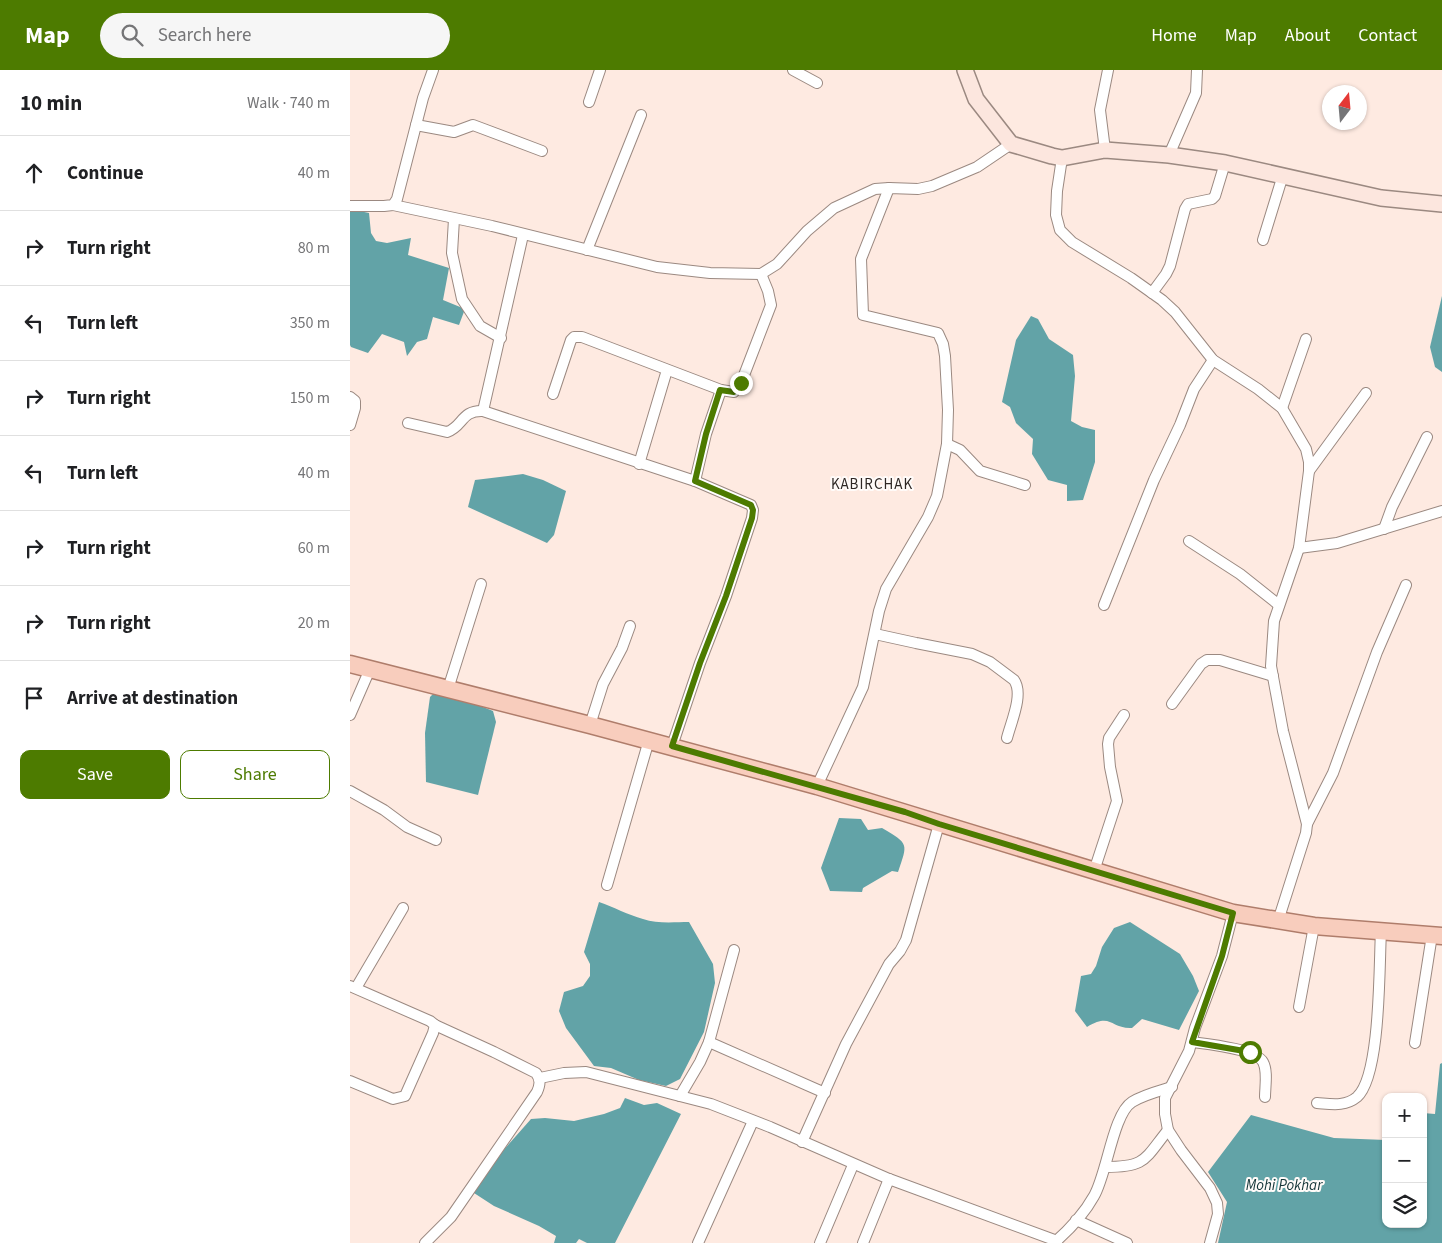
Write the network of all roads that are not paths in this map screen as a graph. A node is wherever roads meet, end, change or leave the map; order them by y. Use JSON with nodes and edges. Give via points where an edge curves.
{"nodes":[{"id":1,"x":433,"y":70,"type":"edge"},
{"id":2,"x":600,"y":70,"type":"edge"},
{"id":3,"x":792,"y":70,"type":"edge"},
{"id":4,"x":965,"y":70,"type":"edge"},
{"id":5,"x":1108,"y":70,"type":"edge"},
{"id":6,"x":1197,"y":70,"type":"edge"},
{"id":7,"x":816,"y":83,"type":"dead end"},
{"id":8,"x":589,"y":102,"type":"dead end"},
{"id":9,"x":640,"y":115,"type":"dead end"},
{"id":10,"x":416,"y":125,"type":"junction"},
{"id":11,"x":1011,"y":144,"type":"junction"},
{"id":12,"x":1105,"y":150,"type":"junction"},
{"id":13,"x":542,"y":151,"type":"dead end"},
{"id":14,"x":1169,"y":156,"type":"junction"},
{"id":15,"x":1062,"y":158,"type":"junction"},
{"id":16,"x":1225,"y":163,"type":"junction"},
{"id":17,"x":1283,"y":175,"type":"junction"},
{"id":18,"x":889,"y":188,"type":"junction"},
{"id":19,"x":1442,"y":204,"type":"edge"},
{"id":20,"x":393,"y":205,"type":"junction"},
{"id":21,"x":350,"y":206,"type":"edge"},
{"id":22,"x":454,"y":219,"type":"junction"},
{"id":23,"x":523,"y":235,"type":"junction"},
{"id":24,"x":1263,"y":240,"type":"dead end"},
{"id":25,"x":587,"y":250,"type":"junction"},
{"id":26,"x":761,"y":274,"type":"junction"},
{"id":27,"x":1152,"y":293,"type":"junction"},
{"id":28,"x":501,"y":338,"type":"junction"},
{"id":29,"x":1306,"y":338,"type":"dead end"},
{"id":30,"x":1213,"y":360,"type":"junction"},
{"id":31,"x":666,"y":370,"type":"junction"},
{"id":32,"x":720,"y":390,"type":"junction"},
{"id":33,"x":1366,"y":393,"type":"dead end"},
{"id":34,"x":553,"y":394,"type":"dead end"},
{"id":35,"x":350,"y":397,"type":"edge"},
{"id":36,"x":1282,"y":408,"type":"junction"},
{"id":37,"x":483,"y":411,"type":"junction"},
{"id":38,"x":408,"y":423,"type":"dead end"},
{"id":39,"x":350,"y":425,"type":"edge"},
{"id":40,"x":1427,"y":437,"type":"dead end"},
{"id":41,"x":947,"y":444,"type":"junction"},
{"id":42,"x":639,"y":464,"type":"junction"},
{"id":43,"x":1309,"y":472,"type":"junction"},
{"id":44,"x":695,"y":481,"type":"junction"},
{"id":45,"x":1024,"y":485,"type":"dead end"},
{"id":46,"x":1442,"y":511,"type":"edge"},
{"id":47,"x":1384,"y":529,"type":"junction"},
{"id":48,"x":1189,"y":541,"type":"dead end"},
{"id":49,"x":1299,"y":548,"type":"junction"},
{"id":50,"x":481,"y":584,"type":"dead end"},
{"id":51,"x":1406,"y":585,"type":"dead end"},
{"id":52,"x":1104,"y":605,"type":"dead end"},
{"id":53,"x":1279,"y":605,"type":"junction"},
{"id":54,"x":630,"y":626,"type":"dead end"},
{"id":55,"x":875,"y":634,"type":"junction"},
{"id":56,"x":350,"y":664,"type":"edge"},
{"id":57,"x":370,"y":669,"type":"junction"},
{"id":58,"x":1273,"y":676,"type":"junction"},
{"id":59,"x":448,"y":688,"type":"junction"},
{"id":60,"x":1172,"y":704,"type":"dead end"},
{"id":61,"x":350,"y":715,"type":"edge"},
{"id":62,"x":1124,"y":715,"type":"dead end"},
{"id":63,"x":590,"y":725,"type":"junction"},
{"id":64,"x":1007,"y":738,"type":"dead end"},
{"id":65,"x":649,"y":740,"type":"junction"},
{"id":66,"x":672,"y":746,"type":"junction"},
{"id":67,"x":817,"y":786,"type":"junction"},
{"id":68,"x":350,"y":791,"type":"edge"},
{"id":69,"x":939,"y":824,"type":"junction"},
{"id":70,"x":1307,"y":824,"type":"junction"},
{"id":71,"x":436,"y":840,"type":"dead end"},
{"id":72,"x":1094,"y":871,"type":"junction"},
{"id":73,"x":607,"y":885,"type":"dead end"},
{"id":74,"x":403,"y":908,"type":"dead end"},
{"id":75,"x":1233,"y":913,"type":"junction"},
{"id":76,"x":1278,"y":921,"type":"junction"},
{"id":77,"x":1314,"y":926,"type":"junction"},
{"id":78,"x":1381,"y":931,"type":"junction"},
{"id":79,"x":1437,"y":936,"type":"edge"},
{"id":80,"x":734,"y":950,"type":"dead end"},
{"id":81,"x":353,"y":987,"type":"edge"},
{"id":82,"x":1299,"y":1007,"type":"dead end"},
{"id":83,"x":435,"y":1025,"type":"junction"},
{"id":84,"x":709,"y":1042,"type":"junction"},
{"id":85,"x":1192,"y":1042,"type":"junction"},
{"id":86,"x":1415,"y":1043,"type":"dead end"},
{"id":87,"x":540,"y":1078,"type":"junction"},
{"id":88,"x":350,"y":1081,"type":"edge"},
{"id":89,"x":1172,"y":1086,"type":"junction"},
{"id":90,"x":825,"y":1093,"type":"junction"},
{"id":91,"x":680,"y":1096,"type":"junction"},
{"id":92,"x":1265,"y":1097,"type":"dead end"},
{"id":93,"x":1317,"y":1103,"type":"dead end"},
{"id":94,"x":753,"y":1121,"type":"junction"},
{"id":95,"x":1168,"y":1130,"type":"junction"},
{"id":96,"x":802,"y":1142,"type":"junction"},
{"id":97,"x":853,"y":1165,"type":"junction"},
{"id":98,"x":1105,"y":1167,"type":"junction"},
{"id":99,"x":890,"y":1180,"type":"junction"},
{"id":100,"x":1076,"y":1220,"type":"junction"},
{"id":101,"x":1056,"y":1242,"type":"edge"},
{"id":102,"x":425,"y":1243,"type":"edge"},
{"id":103,"x":698,"y":1243,"type":"edge"},
{"id":104,"x":820,"y":1243,"type":"edge"},
{"id":105,"x":863,"y":1243,"type":"edge"},
{"id":106,"x":1127,"y":1243,"type":"edge"},
{"id":107,"x":1210,"y":1243,"type":"edge"}],
"edges":[{"from":1,"to":10,"type":"street"},
{"from":2,"to":8,"type":"street"},
{"from":3,"to":7,"type":"street"},
{"from":4,"to":11,"type":"main road","via":[[976,99]]},
{"from":5,"to":12,"type":"street","via":[[1100,110]]},
{"from":6,"to":14,"type":"street","via":[[1196,93]]},
{"from":9,"to":25,"type":"street"},
{"from":10,"to":13,"type":"street","via":[[454,132],[473,125]]},
{"from":10,"to":20,"type":"street"},
{"from":11,"to":15,"type":"main road"},
{"from":11,"to":18,"type":"street","via":[[976,167],[932,186]]},
{"from":12,"to":14,"type":"main road"},
{"from":12,"to":15,"type":"main road"},
{"from":14,"to":16,"type":"main road"},
{"from":15,"to":27,"type":"street","via":[[1056,215],[1060,230],[1072,242]]},
{"from":16,"to":17,"type":"main road"},
{"from":16,"to":27,"type":"street","via":[[1215,196],[1188,204],[1185,209],[1170,266]]},
{"from":17,"to":19,"type":"main road","via":[[1381,198]]},
{"from":17,"to":24,"type":"street"},
{"from":18,"to":26,"type":"street","via":[[875,190],[834,208],[807,231],[777,264]]},
{"from":18,"to":41,"type":"street","via":[[861,259],[863,315],[938,333],[941,337],[947,387]]},
{"from":20,"to":21,"type":"street"},
{"from":20,"to":22,"type":"street"},
{"from":22,"to":23,"type":"street"},
{"from":22,"to":28,"type":"street","via":[[452,253],[462,299],[480,326]]},
{"from":23,"to":25,"type":"street"},
{"from":23,"to":28,"type":"street"},
{"from":25,"to":26,"type":"street","via":[[657,267]]},
{"from":26,"to":32,"type":"street","via":[[771,305],[738,389],[734,392]]},
{"from":27,"to":30,"type":"street","via":[[1175,312]]},
{"from":28,"to":37,"type":"street"},
{"from":29,"to":36,"type":"street"},
{"from":30,"to":36,"type":"street"},
{"from":30,"to":52,"type":"street","via":[[1194,389]]},
{"from":31,"to":32,"type":"street"},
{"from":31,"to":34,"type":"street","via":[[574,336]]},
{"from":31,"to":42,"type":"street"},
{"from":32,"to":44,"type":"street"},
{"from":33,"to":43,"type":"street"},
{"from":35,"to":39,"type":"street","via":[[355,402]]},
{"from":36,"to":43,"type":"street","via":[[1306,449]]},
{"from":37,"to":38,"type":"street","via":[[468,413],[447,432]]},
{"from":37,"to":42,"type":"street"},
{"from":40,"to":47,"type":"street"},
{"from":41,"to":45,"type":"street","via":[[960,450],[980,471]]},
{"from":41,"to":55,"type":"street","via":[[934,506],[886,589]]},
{"from":42,"to":44,"type":"street"},
{"from":43,"to":49,"type":"street"},
{"from":44,"to":66,"type":"street","via":[[742,500],[753,510]]},
{"from":46,"to":47,"type":"street"},
{"from":47,"to":49,"type":"street","via":[[1336,543]]},
{"from":48,"to":53,"type":"street","via":[[1240,574]]},
{"from":49,"to":53,"type":"street"},
{"from":50,"to":59,"type":"street"},
{"from":51,"to":70,"type":"street","via":[[1377,652],[1333,773]]},
{"from":53,"to":58,"type":"street","via":[[1271,638]]},
{"from":54,"to":63,"type":"street","via":[[603,684]]},
{"from":55,"to":64,"type":"street","via":[[972,654],[990,662],[1014,680],[1018,694]]},
{"from":55,"to":67,"type":"street","via":[[863,687]]},
{"from":56,"to":57,"type":"main road"},
{"from":57,"to":59,"type":"main road"},
{"from":57,"to":61,"type":"street"},
{"from":58,"to":60,"type":"street","via":[[1220,660],[1207,660]]},
{"from":58,"to":70,"type":"street","via":[[1283,731]]},
{"from":59,"to":63,"type":"main road"},
{"from":62,"to":72,"type":"street","via":[[1109,738],[1110,767],[1117,801]]},
{"from":63,"to":65,"type":"main road"},
{"from":65,"to":66,"type":"main road"},
{"from":65,"to":73,"type":"street"},
{"from":66,"to":67,"type":"main road"},
{"from":67,"to":69,"type":"main road"},
{"from":68,"to":71,"type":"street","via":[[407,827]]},
{"from":69,"to":72,"type":"main road"},
{"from":69,"to":90,"type":"street","via":[[906,940],[889,964],[846,1044]]},
{"from":70,"to":76,"type":"street"},
{"from":72,"to":75,"type":"main road"},
{"from":74,"to":81,"type":"street"},
{"from":75,"to":76,"type":"main road"},
{"from":75,"to":85,"type":"street","via":[[1222,956]]},
{"from":76,"to":77,"type":"main road"},
{"from":77,"to":78,"type":"main road"},
{"from":77,"to":82,"type":"street"},
{"from":78,"to":79,"type":"main road"},
{"from":78,"to":93,"type":"street","via":[[1375,1041],[1370,1072],[1363,1090],[1352,1100],[1336,1105]]},
{"from":79,"to":86,"type":"street"},
{"from":80,"to":84,"type":"street"},
{"from":81,"to":83,"type":"street"},
{"from":83,"to":87,"type":"street","via":[[536,1073]]},
{"from":83,"to":88,"type":"street","via":[[405,1096],[393,1100]]},
{"from":84,"to":90,"type":"street"},
{"from":84,"to":91,"type":"street"},
{"from":85,"to":89,"type":"street"},
{"from":85,"to":92,"type":"street","via":[[1250,1052],[1260,1058],[1265,1070]]},
{"from":87,"to":91,"type":"street","via":[[586,1072]]},
{"from":87,"to":102,"type":"street","via":[[537,1092],[451,1217]]},
{"from":89,"to":95,"type":"street","via":[[1165,1098]]},
{"from":89,"to":98,"type":"street","via":[[1132,1102],[1124,1111]]},
{"from":90,"to":96,"type":"street"},
{"from":91,"to":94,"type":"street"},
{"from":94,"to":96,"type":"street"},
{"from":94,"to":103,"type":"street"},
{"from":95,"to":98,"type":"street","via":[[1138,1164]]},
{"from":95,"to":107,"type":"street","via":[[1210,1188],[1217,1203],[1218,1214]]},
{"from":96,"to":97,"type":"street"},
{"from":97,"to":99,"type":"street"},
{"from":97,"to":104,"type":"street"},
{"from":98,"to":100,"type":"street","via":[[1094,1196]]},
{"from":99,"to":101,"type":"street"},
{"from":99,"to":105,"type":"street"},
{"from":100,"to":101,"type":"street"},
{"from":100,"to":106,"type":"street"}]}
